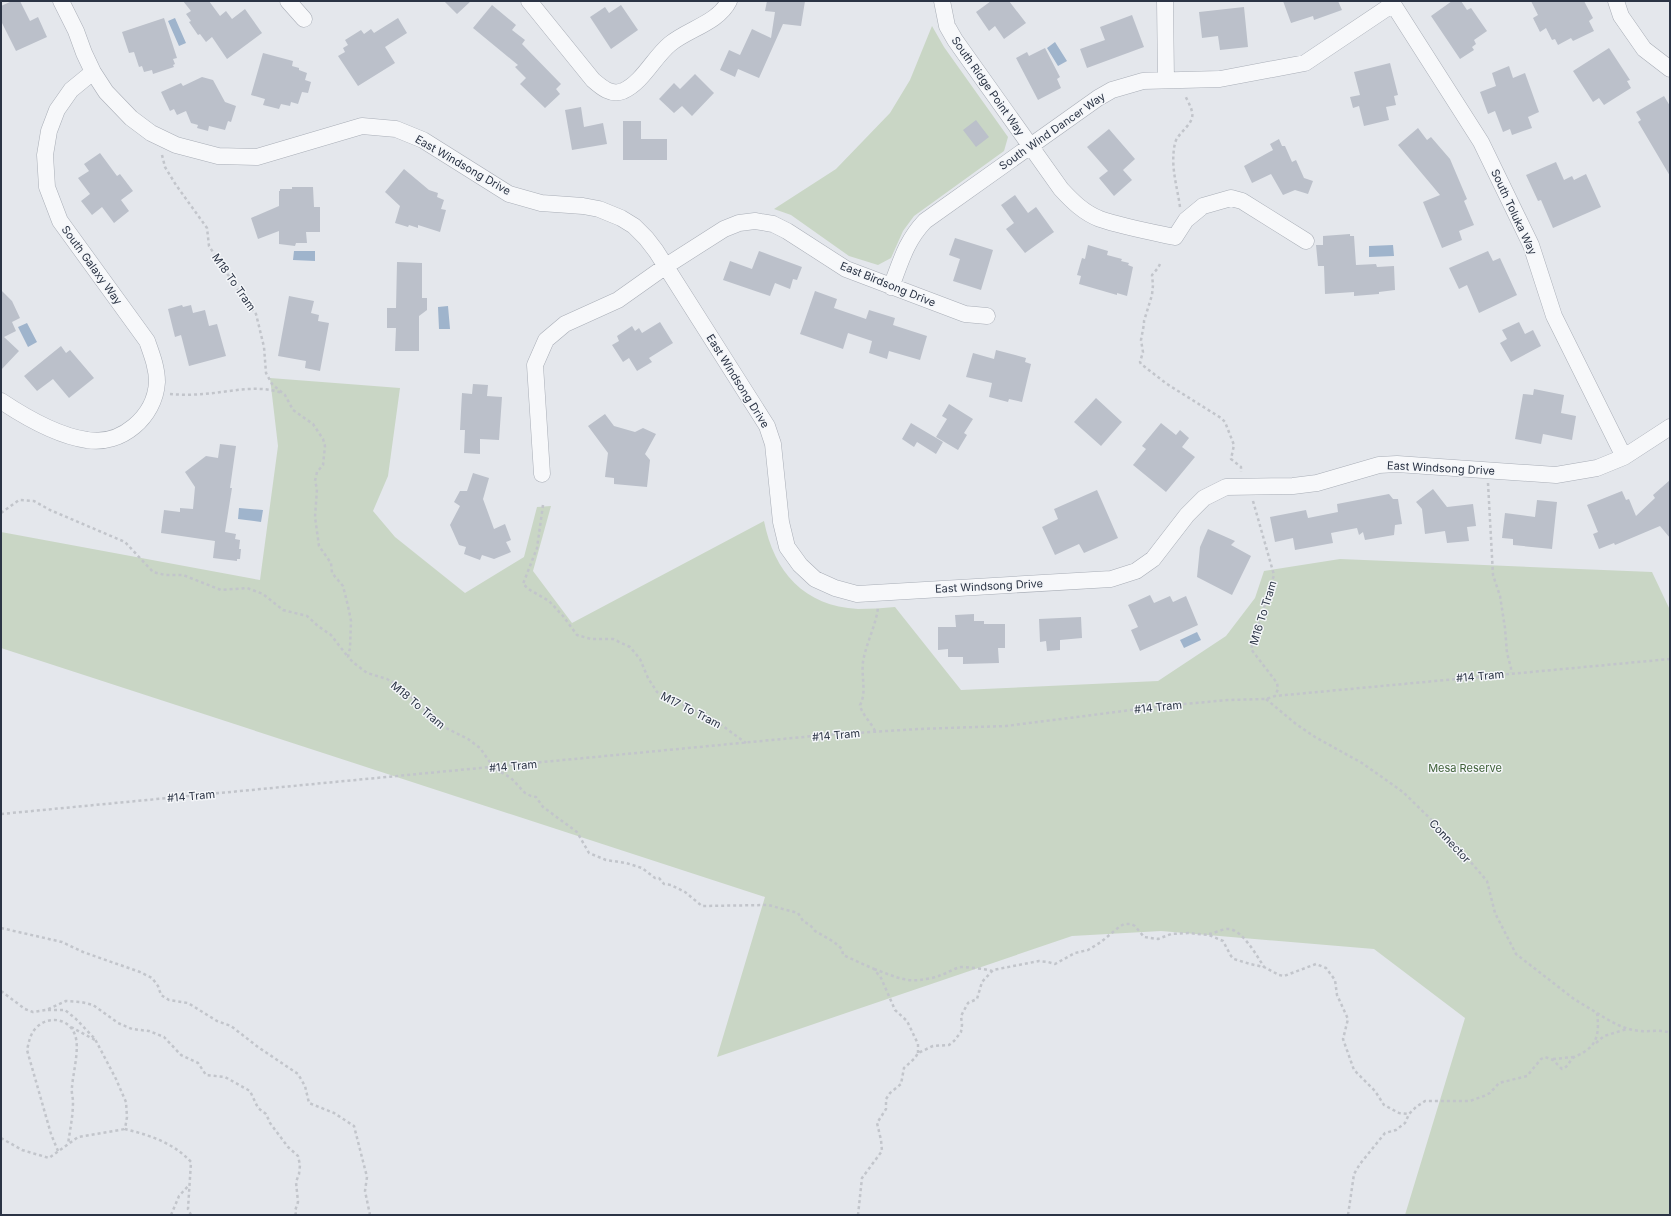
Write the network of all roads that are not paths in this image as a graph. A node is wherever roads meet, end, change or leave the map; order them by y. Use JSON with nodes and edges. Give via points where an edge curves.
{"nodes":[{"id":1,"x":61,"y":1,"type":"edge"},
{"id":2,"x":288,"y":1,"type":"edge"},
{"id":3,"x":529,"y":1,"type":"edge"},
{"id":4,"x":729,"y":1,"type":"edge"},
{"id":5,"x":942,"y":1,"type":"edge"},
{"id":6,"x":1165,"y":1,"type":"edge"},
{"id":7,"x":1616,"y":1,"type":"edge"},
{"id":8,"x":1392,"y":3,"type":"edge"},
{"id":9,"x":304,"y":19,"type":"dead end"},
{"id":10,"x":1670,"y":69,"type":"edge"},
{"id":11,"x":93,"y":72,"type":"junction"},
{"id":12,"x":1166,"y":80,"type":"junction"},
{"id":13,"x":1030,"y":146,"type":"junction"},
{"id":14,"x":1306,"y":241,"type":"dead end"},
{"id":15,"x":666,"y":266,"type":"junction"},
{"id":16,"x":891,"y":287,"type":"junction"},
{"id":17,"x":987,"y":316,"type":"dead end"},
{"id":18,"x":1,"y":402,"type":"edge"},
{"id":19,"x":1670,"y":427,"type":"edge"},
{"id":20,"x":1624,"y":457,"type":"junction"},
{"id":21,"x":542,"y":474,"type":"dead end"}],
"edges":[{"from":1,"to":11,"type":"street","name":"East Windsong Drive"},
{"from":2,"to":9,"type":"street"},
{"from":3,"to":4,"type":"street","via":[[593,80],[604,90],[613,92],[622,92],[634,84],[670,44],[718,15]]},
{"from":5,"to":13,"type":"street","name":"South Ridge Point Way","via":[[948,26],[955,40]]},
{"from":6,"to":12,"type":"street"},
{"from":7,"to":10,"type":"street","via":[[1622,16],[1644,49]]},
{"from":8,"to":12,"type":"street","name":"South Wind Dancer Way","via":[[1304,62],[1220,79]]},
{"from":8,"to":20,"type":"street","name":"South Toluka Way","via":[[1481,142],[1531,245],[1554,316]]},
{"from":11,"to":15,"type":"street","name":"East Windsong Drive","via":[[111,97],[131,118],[151,133],[176,145],[218,156],[257,158],[362,126],[396,129],[424,140],[509,194],[541,203],[599,209],[621,218],[646,238]]},
{"from":11,"to":18,"type":"street","name":"South Galaxy Way","via":[[70,90],[57,110],[49,131],[45,155],[47,187],[60,221],[147,341],[155,363],[157,383],[153,403],[142,419],[126,433],[109,440],[90,441],[75,438],[25,417]]},
{"from":12,"to":13,"type":"street","name":"South Wind Dancer Way","via":[[1143,81],[1112,90]]},
{"from":13,"to":14,"type":"street","name":"South Ridge Point Way","via":[[1072,201],[1099,219],[1175,237],[1186,220],[1203,206],[1231,198],[1242,201]]},
{"from":13,"to":16,"type":"street","name":"South Wind Dancer Way","via":[[925,221],[906,247]]},
{"from":15,"to":16,"type":"street","name":"East Birdsong Drive","via":[[724,229],[739,223],[755,221],[778,226],[846,269]]},
{"from":15,"to":20,"type":"street","name":"East Windsong Drive","via":[[767,426],[773,444],[781,522],[787,547],[800,565],[815,579],[856,594],[1111,579],[1136,572],[1153,559],[1187,515],[1204,498],[1226,488],[1317,483],[1379,465],[1397,464],[1556,475],[1597,468]]},
{"from":15,"to":21,"type":"street","name":"East Birdsong Drive","via":[[618,300],[565,324],[546,340],[535,365]]},
{"from":16,"to":17,"type":"street","name":"East Birdsong Drive","via":[[965,314]]},
{"from":19,"to":20,"type":"street","name":"East Windsong Drive"}]}
